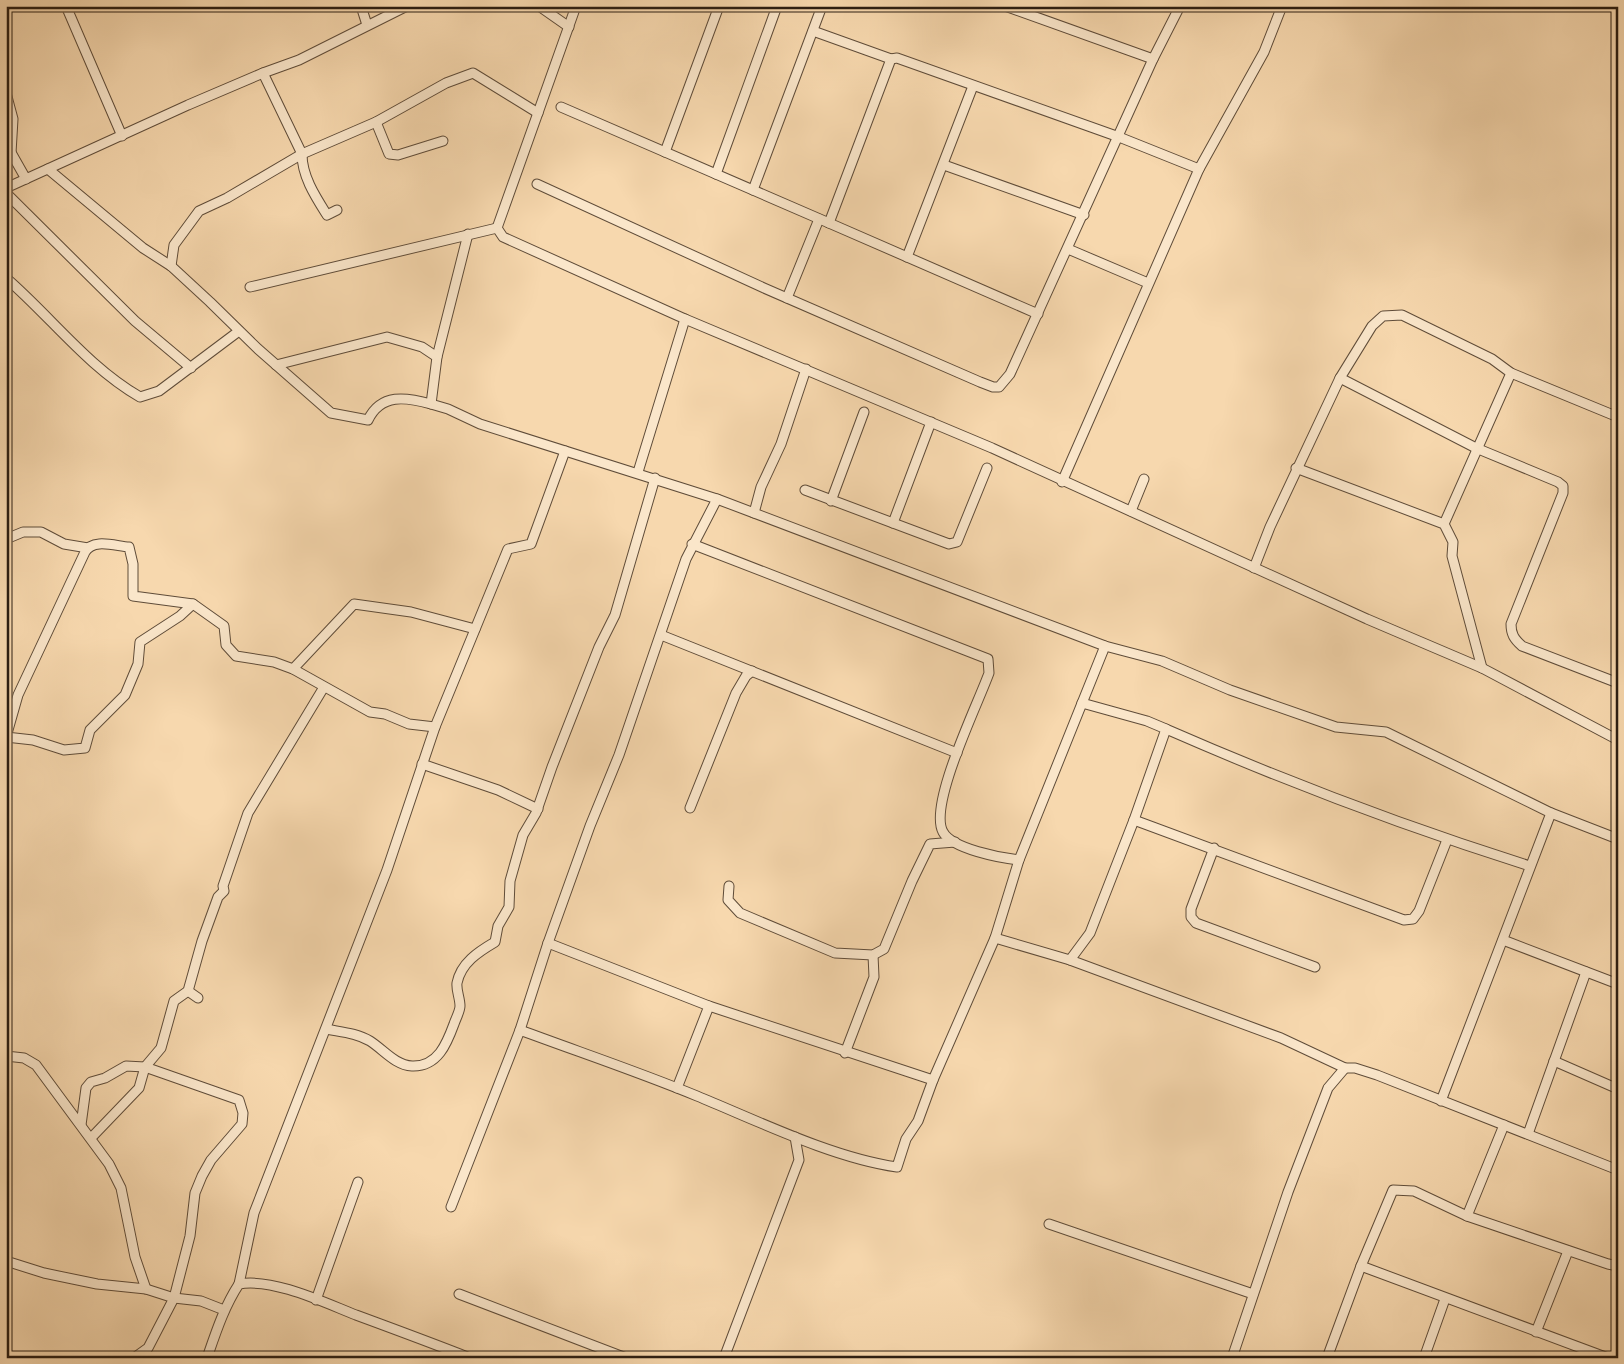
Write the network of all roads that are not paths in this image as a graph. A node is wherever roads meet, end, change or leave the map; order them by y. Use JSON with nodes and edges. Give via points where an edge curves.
{"nodes":[{"id":1,"x":66,"y":6,"type":"edge"},
{"id":2,"x":361,"y":6,"type":"edge"},
{"id":3,"x":407,"y":6,"type":"edge"},
{"id":4,"x":539,"y":6,"type":"edge"},
{"id":5,"x":576,"y":6,"type":"edge"},
{"id":6,"x":719,"y":6,"type":"edge"},
{"id":7,"x":777,"y":6,"type":"edge"},
{"id":8,"x":822,"y":6,"type":"edge"},
{"id":9,"x":1004,"y":6,"type":"edge"},
{"id":10,"x":1180,"y":6,"type":"edge"},
{"id":11,"x":1282,"y":6,"type":"edge"},
{"id":12,"x":367,"y":24,"type":"junction"},
{"id":13,"x":569,"y":27,"type":"junction"},
{"id":14,"x":813,"y":31,"type":"junction"},
{"id":15,"x":1153,"y":59,"type":"junction"},
{"id":16,"x":891,"y":60,"type":"junction"},
{"id":17,"x":263,"y":73,"type":"junction"},
{"id":18,"x":973,"y":86,"type":"junction"},
{"id":19,"x":6,"y":93,"type":"edge"},
{"id":20,"x":561,"y":107,"type":"dead end"},
{"id":21,"x":538,"y":113,"type":"junction"},
{"id":22,"x":376,"y":122,"type":"junction"},
{"id":23,"x":122,"y":136,"type":"junction"},
{"id":24,"x":1118,"y":136,"type":"junction"},
{"id":25,"x":443,"y":141,"type":"dead end"},
{"id":26,"x":6,"y":144,"type":"edge"},
{"id":27,"x":665,"y":152,"type":"junction"},
{"id":28,"x":11,"y":153,"type":"junction"},
{"id":29,"x":302,"y":154,"type":"junction"},
{"id":30,"x":944,"y":165,"type":"junction"},
{"id":31,"x":48,"y":168,"type":"junction"},
{"id":32,"x":1198,"y":169,"type":"junction"},
{"id":33,"x":716,"y":174,"type":"junction"},
{"id":34,"x":26,"y":179,"type":"junction"},
{"id":35,"x":537,"y":184,"type":"dead end"},
{"id":36,"x":6,"y":188,"type":"edge"},
{"id":37,"x":753,"y":190,"type":"junction"},
{"id":38,"x":6,"y":193,"type":"edge"},
{"id":39,"x":337,"y":210,"type":"dead end"},
{"id":40,"x":1084,"y":215,"type":"junction"},
{"id":41,"x":820,"y":219,"type":"junction"},
{"id":42,"x":829,"y":223,"type":"junction"},
{"id":43,"x":497,"y":228,"type":"junction"},
{"id":44,"x":468,"y":234,"type":"junction"},
{"id":45,"x":1068,"y":249,"type":"junction"},
{"id":46,"x":907,"y":257,"type":"junction"},
{"id":47,"x":171,"y":266,"type":"junction"},
{"id":48,"x":6,"y":278,"type":"edge"},
{"id":49,"x":1148,"y":283,"type":"junction"},
{"id":50,"x":250,"y":287,"type":"dead end"},
{"id":51,"x":787,"y":298,"type":"junction"},
{"id":52,"x":1038,"y":314,"type":"junction"},
{"id":53,"x":686,"y":319,"type":"junction"},
{"id":54,"x":239,"y":331,"type":"junction"},
{"id":55,"x":437,"y":357,"type":"junction"},
{"id":56,"x":276,"y":365,"type":"junction"},
{"id":57,"x":191,"y":368,"type":"junction"},
{"id":58,"x":806,"y":369,"type":"junction"},
{"id":59,"x":1511,"y":373,"type":"junction"},
{"id":60,"x":1340,"y":378,"type":"junction"},
{"id":61,"x":431,"y":404,"type":"junction"},
{"id":62,"x":864,"y":412,"type":"dead end"},
{"id":63,"x":1618,"y":417,"type":"edge"},
{"id":64,"x":930,"y":422,"type":"junction"},
{"id":65,"x":1476,"y":448,"type":"junction"},
{"id":66,"x":565,"y":451,"type":"junction"},
{"id":67,"x":988,"y":468,"type":"dead end"},
{"id":68,"x":1296,"y":468,"type":"junction"},
{"id":69,"x":638,"y":472,"type":"junction"},
{"id":70,"x":655,"y":478,"type":"junction"},
{"id":71,"x":1144,"y":479,"type":"dead end"},
{"id":72,"x":1062,"y":482,"type":"junction"},
{"id":73,"x":805,"y":490,"type":"dead end"},
{"id":74,"x":717,"y":499,"type":"junction"},
{"id":75,"x":831,"y":501,"type":"junction"},
{"id":76,"x":1131,"y":511,"type":"junction"},
{"id":77,"x":754,"y":513,"type":"junction"},
{"id":78,"x":893,"y":523,"type":"junction"},
{"id":79,"x":1444,"y":524,"type":"junction"},
{"id":80,"x":6,"y":539,"type":"edge"},
{"id":81,"x":692,"y":544,"type":"junction"},
{"id":82,"x":88,"y":548,"type":"junction"},
{"id":83,"x":1254,"y":568,"type":"junction"},
{"id":84,"x":193,"y":604,"type":"junction"},
{"id":85,"x":475,"y":629,"type":"junction"},
{"id":86,"x":661,"y":635,"type":"junction"},
{"id":87,"x":1105,"y":646,"type":"junction"},
{"id":88,"x":1482,"y":668,"type":"junction"},
{"id":89,"x":293,"y":670,"type":"junction"},
{"id":90,"x":752,"y":671,"type":"junction"},
{"id":91,"x":1618,"y":683,"type":"edge"},
{"id":92,"x":324,"y":687,"type":"junction"},
{"id":93,"x":1082,"y":703,"type":"junction"},
{"id":94,"x":435,"y":727,"type":"junction"},
{"id":95,"x":1166,"y":729,"type":"junction"},
{"id":96,"x":6,"y":737,"type":"edge"},
{"id":97,"x":1618,"y":740,"type":"edge"},
{"id":98,"x":957,"y":753,"type":"junction"},
{"id":99,"x":422,"y":764,"type":"junction"},
{"id":100,"x":690,"y":808,"type":"dead end"},
{"id":101,"x":538,"y":809,"type":"junction"},
{"id":102,"x":1551,"y":813,"type":"junction"},
{"id":103,"x":1134,"y":820,"type":"junction"},
{"id":104,"x":1618,"y":839,"type":"edge"},
{"id":105,"x":1447,"y":840,"type":"junction"},
{"id":106,"x":955,"y":842,"type":"junction"},
{"id":107,"x":1214,"y":848,"type":"junction"},
{"id":108,"x":1020,"y":860,"type":"junction"},
{"id":109,"x":1530,"y":866,"type":"junction"},
{"id":110,"x":729,"y":886,"type":"dead end"},
{"id":111,"x":996,"y":938,"type":"junction"},
{"id":112,"x":1503,"y":940,"type":"junction"},
{"id":113,"x":548,"y":943,"type":"junction"},
{"id":114,"x":873,"y":954,"type":"junction"},
{"id":115,"x":1070,"y":960,"type":"junction"},
{"id":116,"x":1315,"y":967,"type":"dead end"},
{"id":117,"x":1586,"y":972,"type":"junction"},
{"id":118,"x":1618,"y":984,"type":"edge"},
{"id":119,"x":188,"y":991,"type":"junction"},
{"id":120,"x":198,"y":998,"type":"dead end"},
{"id":121,"x":709,"y":1006,"type":"junction"},
{"id":122,"x":326,"y":1029,"type":"junction"},
{"id":123,"x":520,"y":1030,"type":"junction"},
{"id":124,"x":845,"y":1053,"type":"junction"},
{"id":125,"x":6,"y":1056,"type":"edge"},
{"id":126,"x":1554,"y":1061,"type":"junction"},
{"id":127,"x":145,"y":1066,"type":"junction"},
{"id":128,"x":1345,"y":1068,"type":"junction"},
{"id":129,"x":933,"y":1080,"type":"junction"},
{"id":130,"x":677,"y":1088,"type":"junction"},
{"id":131,"x":1618,"y":1089,"type":"edge"},
{"id":132,"x":1441,"y":1101,"type":"junction"},
{"id":133,"x":81,"y":1125,"type":"junction"},
{"id":134,"x":1504,"y":1125,"type":"junction"},
{"id":135,"x":1528,"y":1134,"type":"junction"},
{"id":136,"x":795,"y":1137,"type":"junction"},
{"id":137,"x":91,"y":1138,"type":"junction"},
{"id":138,"x":1618,"y":1170,"type":"edge"},
{"id":139,"x":358,"y":1182,"type":"dead end"},
{"id":140,"x":451,"y":1207,"type":"dead end"},
{"id":141,"x":1467,"y":1216,"type":"junction"},
{"id":142,"x":1049,"y":1224,"type":"dead end"},
{"id":143,"x":1568,"y":1251,"type":"junction"},
{"id":144,"x":6,"y":1261,"type":"edge"},
{"id":145,"x":1361,"y":1266,"type":"junction"},
{"id":146,"x":1618,"y":1266,"type":"edge"},
{"id":147,"x":239,"y":1284,"type":"junction"},
{"id":148,"x":146,"y":1288,"type":"junction"},
{"id":149,"x":459,"y":1294,"type":"dead end"},
{"id":150,"x":1253,"y":1294,"type":"junction"},
{"id":151,"x":174,"y":1298,"type":"junction"},
{"id":152,"x":1445,"y":1299,"type":"junction"},
{"id":153,"x":316,"y":1300,"type":"junction"},
{"id":154,"x":224,"y":1310,"type":"junction"},
{"id":155,"x":1536,"y":1332,"type":"junction"},
{"id":156,"x":134,"y":1358,"type":"edge"},
{"id":157,"x":207,"y":1358,"type":"edge"},
{"id":158,"x":470,"y":1358,"type":"edge"},
{"id":159,"x":626,"y":1358,"type":"edge"},
{"id":160,"x":724,"y":1358,"type":"edge"},
{"id":161,"x":1232,"y":1358,"type":"edge"},
{"id":162,"x":1327,"y":1358,"type":"edge"},
{"id":163,"x":1424,"y":1358,"type":"edge"},
{"id":164,"x":1608,"y":1358,"type":"edge"}],
"edges":[{"from":1,"to":23,"type":"street"},
{"from":2,"to":12,"type":"street"},
{"from":3,"to":12,"type":"street"},
{"from":4,"to":13,"type":"street"},
{"from":5,"to":13,"type":"street"},
{"from":6,"to":27,"type":"street"},
{"from":7,"to":33,"type":"street"},
{"from":8,"to":14,"type":"street"},
{"from":9,"to":15,"type":"street"},
{"from":10,"to":15,"type":"street"},
{"from":11,"to":32,"type":"street","via":[[1264,52]]},
{"from":12,"to":17,"type":"street","via":[[299,60]]},
{"from":13,"to":21,"type":"street"},
{"from":14,"to":16,"type":"street"},
{"from":14,"to":37,"type":"street"},
{"from":15,"to":24,"type":"street"},
{"from":16,"to":18,"type":"street","via":[[897,58]]},
{"from":16,"to":42,"type":"street"},
{"from":17,"to":23,"type":"street"},
{"from":17,"to":29,"type":"street"},
{"from":18,"to":24,"type":"street"},
{"from":18,"to":30,"type":"street"},
{"from":19,"to":28,"type":"street","via":[[13,119]]},
{"from":20,"to":27,"type":"street"},
{"from":21,"to":22,"type":"street","via":[[473,72],[446,83]]},
{"from":21,"to":43,"type":"street"},
{"from":22,"to":25,"type":"street","via":[[389,154],[398,155]]},
{"from":22,"to":29,"type":"street"},
{"from":23,"to":31,"type":"street"},
{"from":24,"to":32,"type":"street"},
{"from":24,"to":40,"type":"street"},
{"from":26,"to":28,"type":"street"},
{"from":27,"to":33,"type":"street"},
{"from":28,"to":34,"type":"street"},
{"from":29,"to":39,"type":"street","via":[[302,165],[312,190],[327,215]]},
{"from":29,"to":47,"type":"street","via":[[199,211],[174,245]]},
{"from":30,"to":40,"type":"street"},
{"from":30,"to":46,"type":"street"},
{"from":31,"to":34,"type":"street"},
{"from":31,"to":47,"type":"street","via":[[144,248]]},
{"from":32,"to":49,"type":"street"},
{"from":33,"to":37,"type":"street"},
{"from":34,"to":36,"type":"street"},
{"from":35,"to":51,"type":"street"},
{"from":37,"to":41,"type":"street"},
{"from":38,"to":57,"type":"street","via":[[135,321]]},
{"from":40,"to":45,"type":"street"},
{"from":41,"to":42,"type":"street"},
{"from":41,"to":51,"type":"street"},
{"from":42,"to":46,"type":"street"},
{"from":43,"to":44,"type":"street"},
{"from":43,"to":53,"type":"street","via":[[503,237]]},
{"from":44,"to":50,"type":"street"},
{"from":44,"to":55,"type":"street"},
{"from":45,"to":49,"type":"street"},
{"from":45,"to":52,"type":"street"},
{"from":46,"to":52,"type":"street"},
{"from":47,"to":54,"type":"street"},
{"from":48,"to":57,"type":"street","via":[[120,386],[140,397],[159,391]]},
{"from":49,"to":72,"type":"street"},
{"from":51,"to":52,"type":"street","via":[[993,388],[1006,381]]},
{"from":53,"to":58,"type":"street"},
{"from":53,"to":69,"type":"street"},
{"from":54,"to":56,"type":"street"},
{"from":54,"to":57,"type":"street"},
{"from":55,"to":56,"type":"street","via":[[422,347],[387,338]]},
{"from":55,"to":61,"type":"street"},
{"from":56,"to":61,"type":"street","via":[[331,413],[368,420],[372,412],[388,399],[410,398]]},
{"from":58,"to":64,"type":"street"},
{"from":58,"to":77,"type":"street"},
{"from":59,"to":60,"type":"street","via":[[1492,360],[1402,315],[1391,314],[1383,316],[1372,326]]},
{"from":59,"to":63,"type":"street"},
{"from":59,"to":65,"type":"street"},
{"from":60,"to":65,"type":"street"},
{"from":60,"to":68,"type":"street"},
{"from":61,"to":66,"type":"street","via":[[480,424]]},
{"from":62,"to":75,"type":"street"},
{"from":64,"to":72,"type":"street"},
{"from":64,"to":78,"type":"street"},
{"from":65,"to":79,"type":"street"},
{"from":65,"to":91,"type":"street","via":[[1563,486],[1511,624],[1514,640],[1538,653]]},
{"from":66,"to":69,"type":"street"},
{"from":66,"to":85,"type":"street","via":[[531,544],[508,549]]},
{"from":67,"to":78,"type":"street","via":[[957,542],[949,544]]},
{"from":68,"to":79,"type":"street"},
{"from":68,"to":83,"type":"street"},
{"from":69,"to":70,"type":"street"},
{"from":70,"to":74,"type":"street"},
{"from":70,"to":101,"type":"street","via":[[615,615],[599,647]]},
{"from":71,"to":76,"type":"street"},
{"from":72,"to":76,"type":"street"},
{"from":73,"to":75,"type":"street"},
{"from":74,"to":77,"type":"street"},
{"from":74,"to":81,"type":"street"},
{"from":75,"to":78,"type":"street"},
{"from":76,"to":83,"type":"street"},
{"from":77,"to":87,"type":"street"},
{"from":79,"to":88,"type":"street","via":[[1453,542],[1452,556]]},
{"from":80,"to":82,"type":"street","via":[[24,532],[41,532],[64,544]]},
{"from":81,"to":86,"type":"street"},
{"from":81,"to":98,"type":"street","via":[[988,660],[988,674]]},
{"from":82,"to":84,"type":"street","via":[[94,544],[129,547],[133,564],[132,596]]},
{"from":82,"to":96,"type":"street","via":[[18,694]]},
{"from":83,"to":88,"type":"street"},
{"from":84,"to":89,"type":"street","via":[[224,626],[226,645],[236,656],[274,662]]},
{"from":84,"to":96,"type":"street","via":[[140,642],[138,664],[124,695],[90,730],[85,748],[64,750],[33,740]]},
{"from":85,"to":89,"type":"street","via":[[411,612],[354,604]]},
{"from":85,"to":94,"type":"street"},
{"from":86,"to":90,"type":"street"},
{"from":86,"to":113,"type":"street"},
{"from":87,"to":93,"type":"street"},
{"from":87,"to":102,"type":"street","via":[[1162,661],[1230,690],[1336,727],[1386,732]]},
{"from":88,"to":97,"type":"street"},
{"from":89,"to":92,"type":"street"},
{"from":90,"to":98,"type":"street"},
{"from":90,"to":100,"type":"street","via":[[736,693]]},
{"from":92,"to":94,"type":"street","via":[[370,712],[409,724]]},
{"from":92,"to":119,"type":"street","via":[[248,813],[224,891],[218,898],[202,941]]},
{"from":93,"to":95,"type":"street"},
{"from":93,"to":108,"type":"street"},
{"from":94,"to":99,"type":"street"},
{"from":95,"to":103,"type":"street"},
{"from":95,"to":105,"type":"street"},
{"from":98,"to":106,"type":"street","via":[[940,806],[943,833]]},
{"from":99,"to":101,"type":"street","via":[[498,790]]},
{"from":99,"to":122,"type":"street","via":[[387,870]]},
{"from":101,"to":122,"type":"street","via":[[524,835],[510,880],[509,907],[498,926],[495,942],[474,954],[457,983],[460,1006],[438,1057],[424,1064],[403,1064],[369,1040]]},
{"from":102,"to":104,"type":"street"},
{"from":102,"to":109,"type":"street"},
{"from":103,"to":107,"type":"street"},
{"from":103,"to":115,"type":"street","via":[[1090,933]]},
{"from":105,"to":107,"type":"street","via":[[1419,911],[1413,919],[1404,920]]},
{"from":105,"to":109,"type":"street"},
{"from":106,"to":108,"type":"street","via":[[991,856]]},
{"from":106,"to":114,"type":"street","via":[[930,844],[884,949]]},
{"from":107,"to":116,"type":"street","via":[[1191,909],[1191,917],[1196,923]]},
{"from":108,"to":111,"type":"street"},
{"from":109,"to":112,"type":"street"},
{"from":110,"to":114,"type":"street","via":[[728,900],[740,913],[835,953]]},
{"from":111,"to":115,"type":"street"},
{"from":111,"to":129,"type":"street"},
{"from":112,"to":117,"type":"street"},
{"from":112,"to":132,"type":"street"},
{"from":113,"to":121,"type":"street"},
{"from":113,"to":123,"type":"street"},
{"from":114,"to":124,"type":"street","via":[[874,977]]},
{"from":115,"to":128,"type":"street","via":[[1281,1038]]},
{"from":117,"to":118,"type":"street"},
{"from":117,"to":126,"type":"street"},
{"from":119,"to":120,"type":"street"},
{"from":119,"to":127,"type":"street","via":[[174,1001],[161,1048]]},
{"from":121,"to":124,"type":"street"},
{"from":121,"to":130,"type":"street"},
{"from":122,"to":147,"type":"street","via":[[254,1213]]},
{"from":123,"to":130,"type":"street"},
{"from":123,"to":140,"type":"street"},
{"from":124,"to":129,"type":"street"},
{"from":125,"to":133,"type":"street","via":[[24,1058],[36,1065]]},
{"from":126,"to":131,"type":"street"},
{"from":126,"to":135,"type":"street"},
{"from":127,"to":133,"type":"street","via":[[126,1066],[91,1082],[83,1100]]},
{"from":127,"to":137,"type":"street","via":[[139,1088]]},
{"from":127,"to":151,"type":"street","via":[[239,1100],[243,1113],[242,1124],[211,1160],[195,1193],[190,1236]]},
{"from":128,"to":132,"type":"street","via":[[1377,1075]]},
{"from":128,"to":150,"type":"street","via":[[1328,1088]]},
{"from":129,"to":136,"type":"street","via":[[918,1121],[906,1138],[897,1167],[876,1164]]},
{"from":130,"to":136,"type":"street"},
{"from":132,"to":134,"type":"street"},
{"from":133,"to":137,"type":"street"},
{"from":134,"to":135,"type":"street"},
{"from":134,"to":141,"type":"street"},
{"from":135,"to":138,"type":"street"},
{"from":136,"to":160,"type":"street","via":[[799,1160]]},
{"from":137,"to":148,"type":"street","via":[[121,1188],[135,1257]]},
{"from":139,"to":153,"type":"street"},
{"from":141,"to":143,"type":"street"},
{"from":141,"to":145,"type":"street","via":[[1414,1191],[1393,1190]]},
{"from":142,"to":150,"type":"street"},
{"from":143,"to":146,"type":"street"},
{"from":143,"to":155,"type":"street"},
{"from":144,"to":148,"type":"street","via":[[97,1284]]},
{"from":145,"to":152,"type":"street"},
{"from":145,"to":162,"type":"street"},
{"from":147,"to":153,"type":"street","via":[[267,1284]]},
{"from":147,"to":154,"type":"street"},
{"from":148,"to":151,"type":"street"},
{"from":149,"to":159,"type":"street"},
{"from":150,"to":161,"type":"street"},
{"from":151,"to":154,"type":"street","via":[[201,1301]]},
{"from":151,"to":156,"type":"street","via":[[148,1348]]},
{"from":152,"to":155,"type":"street"},
{"from":152,"to":163,"type":"street"},
{"from":153,"to":158,"type":"street"},
{"from":154,"to":157,"type":"street"},
{"from":155,"to":164,"type":"street"}]}
